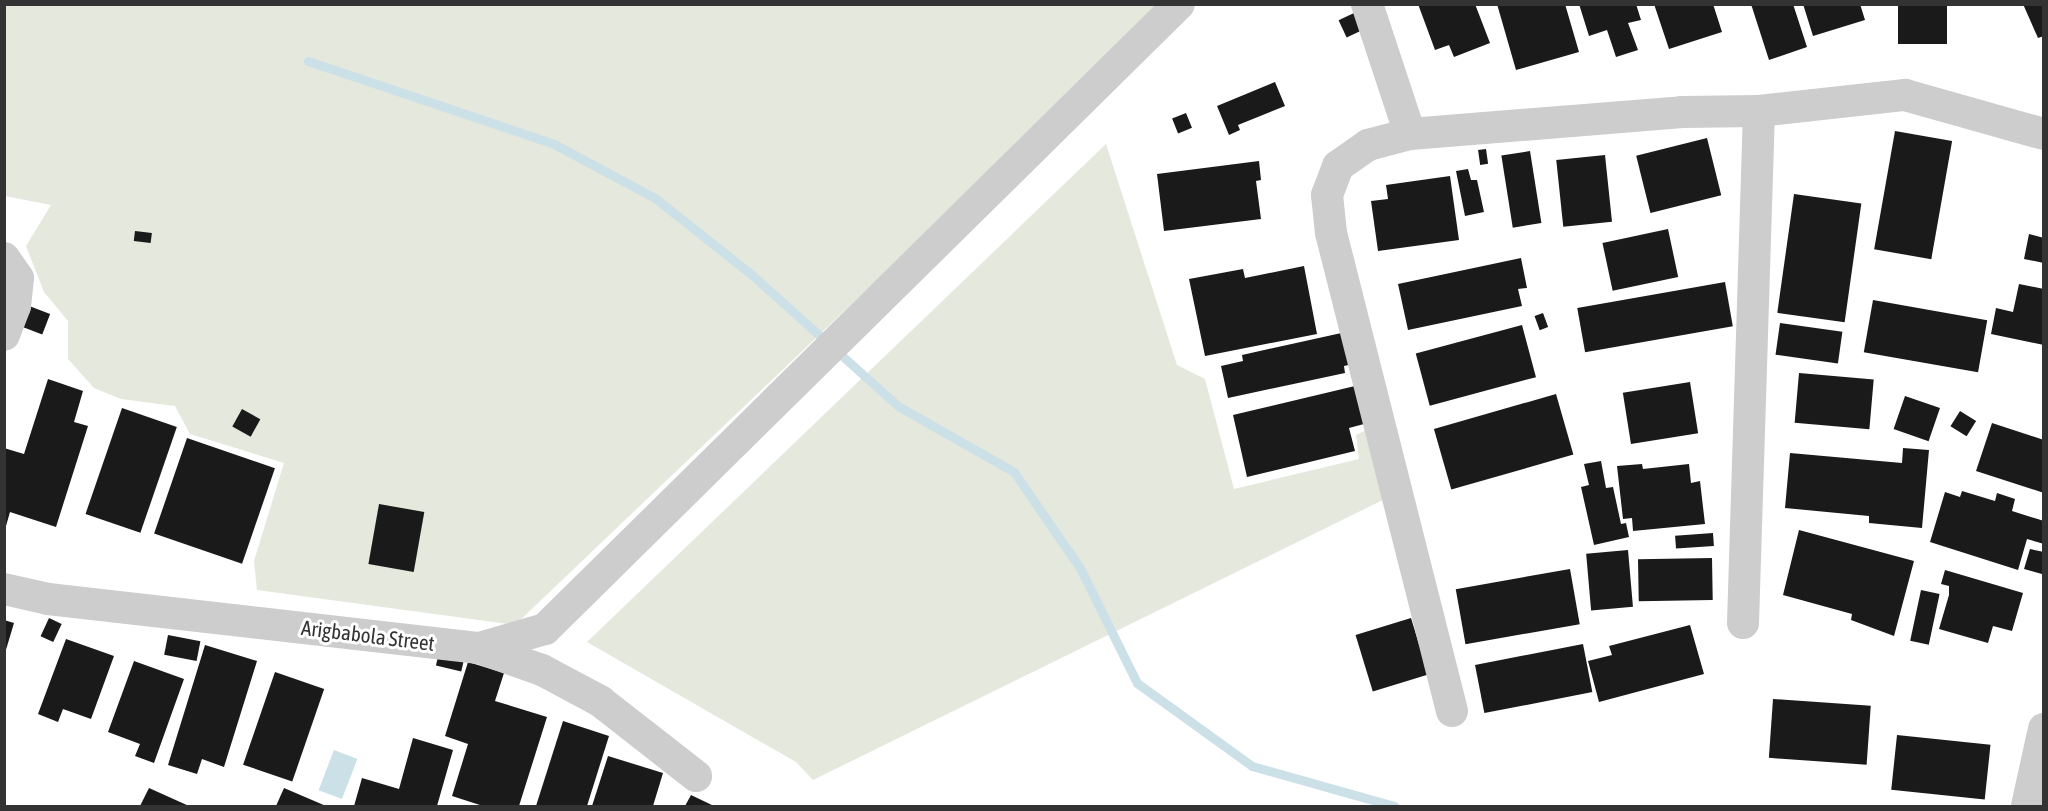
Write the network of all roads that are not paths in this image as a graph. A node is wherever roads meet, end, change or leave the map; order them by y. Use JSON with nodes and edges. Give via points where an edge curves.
{"nodes":[{"id":1,"x":1179,"y":4,"type":"edge"},
{"id":2,"x":1367,"y":4,"type":"edge"},
{"id":3,"x":1759,"y":111,"type":"junction"},
{"id":4,"x":1410,"y":134,"type":"junction"},
{"id":5,"x":2043,"y":134,"type":"edge"},
{"id":6,"x":4,"y":258,"type":"edge"},
{"id":7,"x":4,"y":335,"type":"edge"},
{"id":8,"x":4,"y":589,"type":"edge"},
{"id":9,"x":1743,"y":623,"type":"dead end"},
{"id":10,"x":479,"y":648,"type":"junction"},
{"id":11,"x":1452,"y":711,"type":"dead end"},
{"id":12,"x":2043,"y":729,"type":"edge"},
{"id":13,"x":696,"y":776,"type":"dead end"},
{"id":14,"x":2027,"y":807,"type":"edge"}],
"edges":[{"from":1,"to":10,"type":"street","via":[[545,629]]},
{"from":2,"to":4,"type":"street"},
{"from":3,"to":4,"type":"street","via":[[1682,112]]},
{"from":3,"to":5,"type":"street","via":[[1905,95]]},
{"from":3,"to":9,"type":"street"},
{"from":4,"to":11,"type":"street","via":[[1368,145],[1338,166],[1326,195],[1331,233]]},
{"from":6,"to":7,"type":"street","via":[[18,278],[15,306]]},
{"from":8,"to":10,"type":"street","name":"Arigbabola Street","via":[[48,599]]},
{"from":10,"to":13,"type":"street","name":"Arigbabola Street","via":[[542,670],[600,701]]},
{"from":12,"to":14,"type":"street"}]}
